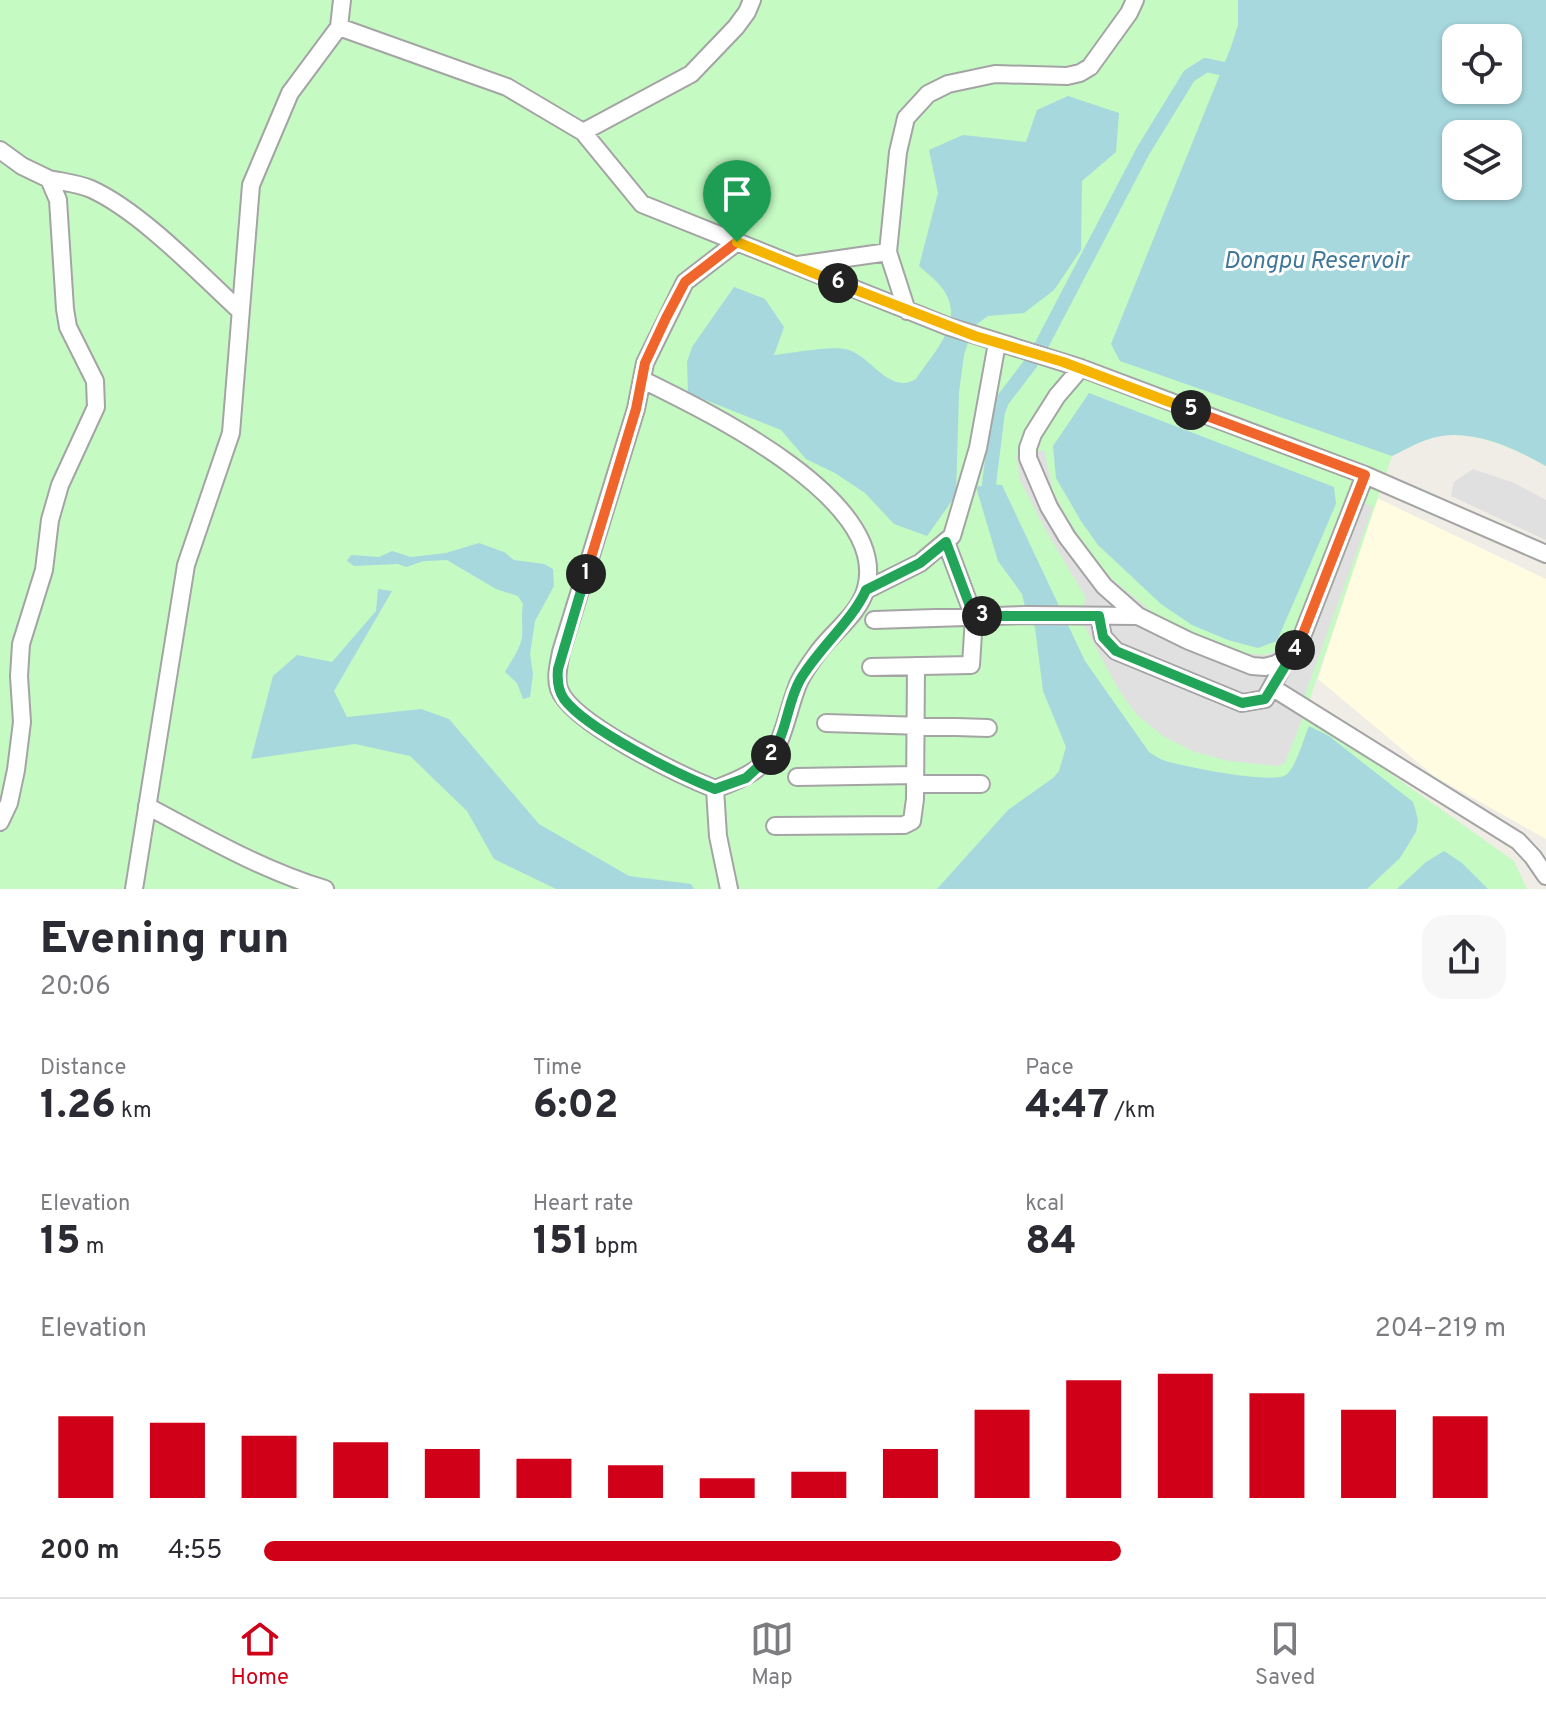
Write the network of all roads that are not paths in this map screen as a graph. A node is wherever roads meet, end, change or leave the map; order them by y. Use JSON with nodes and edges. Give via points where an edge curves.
{"nodes":[{"id":1,"x":342,"y":0,"type":"edge"},
{"id":2,"x":752,"y":0,"type":"edge"},
{"id":3,"x":1135,"y":0,"type":"edge"},
{"id":4,"x":339,"y":27,"type":"junction"},
{"id":5,"x":583,"y":132,"type":"junction"},
{"id":6,"x":0,"y":150,"type":"edge"},
{"id":7,"x":49,"y":179,"type":"junction"},
{"id":8,"x":737,"y":242,"type":"junction"},
{"id":9,"x":888,"y":252,"type":"junction"},
{"id":10,"x":795,"y":266,"type":"junction"},
{"id":11,"x":239,"y":310,"type":"junction"},
{"id":12,"x":907,"y":311,"type":"junction"},
{"id":13,"x":997,"y":343,"type":"junction"},
{"id":14,"x":1081,"y":368,"type":"junction"},
{"id":15,"x":643,"y":380,"type":"junction"},
{"id":16,"x":1365,"y":475,"type":"junction"},
{"id":17,"x":946,"y":542,"type":"junction"},
{"id":18,"x":1546,"y":554,"type":"edge"},
{"id":19,"x":1104,"y":586,"type":"junction"},
{"id":20,"x":866,"y":590,"type":"junction"},
{"id":21,"x":1090,"y":616,"type":"junction"},
{"id":22,"x":1138,"y":616,"type":"junction"},
{"id":23,"x":974,"y":617,"type":"junction"},
{"id":24,"x":874,"y":620,"type":"dead end"},
{"id":25,"x":1288,"y":657,"type":"junction"},
{"id":26,"x":916,"y":666,"type":"junction"},
{"id":27,"x":871,"y":667,"type":"dead end"},
{"id":28,"x":1273,"y":688,"type":"junction"},
{"id":29,"x":826,"y":723,"type":"dead end"},
{"id":30,"x":915,"y":727,"type":"junction"},
{"id":31,"x":988,"y":728,"type":"dead end"},
{"id":32,"x":797,"y":777,"type":"dead end"},
{"id":33,"x":915,"y":780,"type":"junction"},
{"id":34,"x":981,"y":784,"type":"dead end"},
{"id":35,"x":715,"y":789,"type":"junction"},
{"id":36,"x":147,"y":806,"type":"junction"},
{"id":37,"x":0,"y":822,"type":"edge"},
{"id":38,"x":775,"y":826,"type":"dead end"},
{"id":39,"x":1546,"y":876,"type":"edge"},
{"id":40,"x":134,"y":889,"type":"edge"},
{"id":41,"x":325,"y":889,"type":"edge"},
{"id":42,"x":729,"y":889,"type":"edge"}],
"edges":[{"from":1,"to":4,"type":"street"},
{"from":2,"to":5,"type":"street","via":[[736,27],[691,74]]},
{"from":3,"to":9,"type":"street","via":[[1090,67],[1080,73],[995,74],[948,84],[916,105],[906,118],[898,152]]},
{"from":4,"to":5,"type":"street","via":[[493,80]]},
{"from":4,"to":11,"type":"street","via":[[290,93],[251,185]]},
{"from":5,"to":8,"type":"street","via":[[642,204]]},
{"from":6,"to":7,"type":"street"},
{"from":7,"to":11,"type":"street","via":[[100,194],[150,229]]},
{"from":7,"to":37,"type":"street","via":[[58,200],[68,327],[95,381],[96,407],[60,485],[37,600],[21,644],[22,722],[9,803]]},
{"from":8,"to":10,"type":"street"},
{"from":8,"to":15,"type":"street","via":[[685,282],[645,363]]},
{"from":9,"to":10,"type":"street"},
{"from":9,"to":12,"type":"street"},
{"from":10,"to":12,"type":"street"},
{"from":11,"to":36,"type":"street","via":[[231,433],[186,565]]},
{"from":12,"to":13,"type":"street"},
{"from":13,"to":14,"type":"street"},
{"from":13,"to":17,"type":"street","via":[[978,448],[955,530]]},
{"from":14,"to":16,"type":"street"},
{"from":14,"to":19,"type":"street","via":[[1033,434],[1028,453],[1055,517]]},
{"from":15,"to":20,"type":"street","via":[[741,433],[817,485],[841,508],[860,540],[866,554]]},
{"from":15,"to":35,"type":"street","via":[[561,652],[558,683],[565,701],[590,722]]},
{"from":16,"to":18,"type":"street"},
{"from":16,"to":25,"type":"street","via":[[1299,644]]},
{"from":17,"to":20,"type":"street","via":[[920,563]]},
{"from":17,"to":23,"type":"street"},
{"from":19,"to":21,"type":"street"},
{"from":19,"to":22,"type":"street"},
{"from":20,"to":35,"type":"street","via":[[798,683],[781,738],[768,760],[746,778]]},
{"from":21,"to":22,"type":"street"},
{"from":21,"to":23,"type":"street"},
{"from":21,"to":28,"type":"street","via":[[1108,645],[1242,703],[1265,699]]},
{"from":22,"to":25,"type":"street","via":[[1252,666],[1270,666]]},
{"from":23,"to":24,"type":"street"},
{"from":23,"to":26,"type":"street","via":[[971,665]]},
{"from":25,"to":28,"type":"street"},
{"from":26,"to":27,"type":"street"},
{"from":26,"to":30,"type":"street"},
{"from":28,"to":39,"type":"street","via":[[1518,841]]},
{"from":29,"to":30,"type":"street"},
{"from":30,"to":31,"type":"street"},
{"from":30,"to":33,"type":"street"},
{"from":32,"to":33,"type":"street"},
{"from":33,"to":34,"type":"street"},
{"from":33,"to":38,"type":"street","via":[[913,819],[904,825]]},
{"from":35,"to":42,"type":"street"},
{"from":36,"to":40,"type":"street"},
{"from":36,"to":41,"type":"street","via":[[233,852]]}]}
